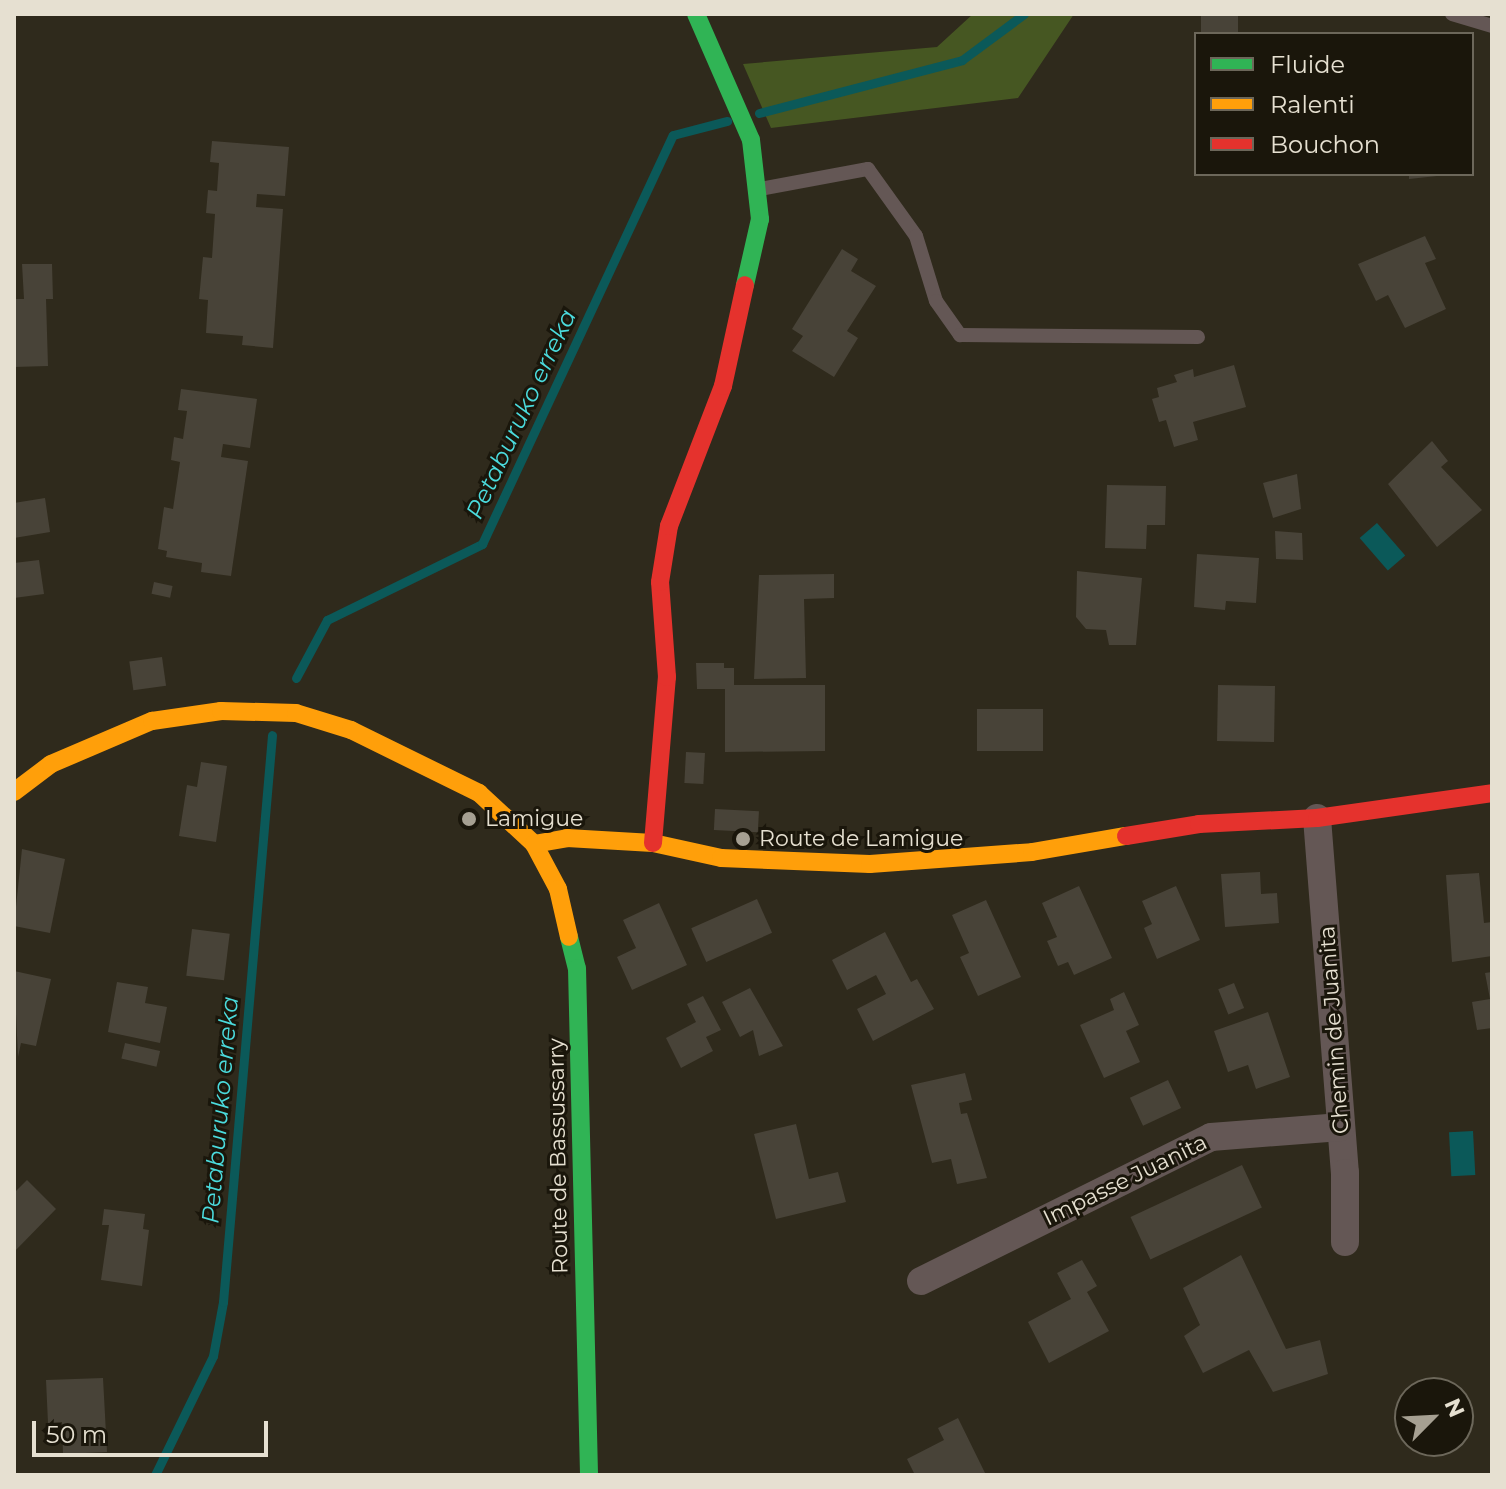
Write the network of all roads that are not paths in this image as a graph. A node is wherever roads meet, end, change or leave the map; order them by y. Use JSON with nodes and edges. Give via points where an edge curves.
{"nodes":[{"id":1,"x":696,"y":14,"type":"edge"},
{"id":2,"x":1452,"y":14,"type":"edge"},
{"id":3,"x":1492,"y":26,"type":"edge"},
{"id":4,"x":759,"y":189,"type":"junction"},
{"id":5,"x":1198,"y":337,"type":"dead end"},
{"id":6,"x":14,"y":792,"type":"edge"},
{"id":7,"x":1492,"y":793,"type":"edge"},
{"id":8,"x":1317,"y":818,"type":"junction"},
{"id":9,"x":653,"y":843,"type":"junction"},
{"id":10,"x":534,"y":844,"type":"junction"},
{"id":11,"x":1341,"y":1127,"type":"junction"},
{"id":12,"x":1345,"y":1242,"type":"dead end"},
{"id":13,"x":921,"y":1281,"type":"dead end"},
{"id":14,"x":589,"y":1475,"type":"edge"}],
"edges":[{"from":1,"to":4,"type":"street","via":[[751,140]]},
{"from":2,"to":3,"type":"lane"},
{"from":4,"to":5,"type":"lane","via":[[868,169],[916,236],[936,301],[960,335]]},
{"from":4,"to":9,"type":"street","via":[[753,259],[723,386],[669,526],[660,582],[667,677]]},
{"from":6,"to":10,"type":"street","name":"Route de Bassussarry","via":[[51,764],[152,721],[221,711],[296,713],[351,730],[479,793]]},
{"from":7,"to":8,"type":"street"},
{"from":8,"to":9,"type":"street","via":[[1199,824],[1032,852],[870,864],[721,858]]},
{"from":8,"to":11,"type":"street","name":"Chemin de Juanita"},
{"from":9,"to":10,"type":"street","via":[[567,838]]},
{"from":10,"to":14,"type":"street","name":"Route de Bassussarry","via":[[558,889],[577,968]]},
{"from":11,"to":12,"type":"street","name":"Chemin de Juanita"},
{"from":11,"to":13,"type":"street","name":"Impasse Juanita","via":[[1211,1137]]}]}
